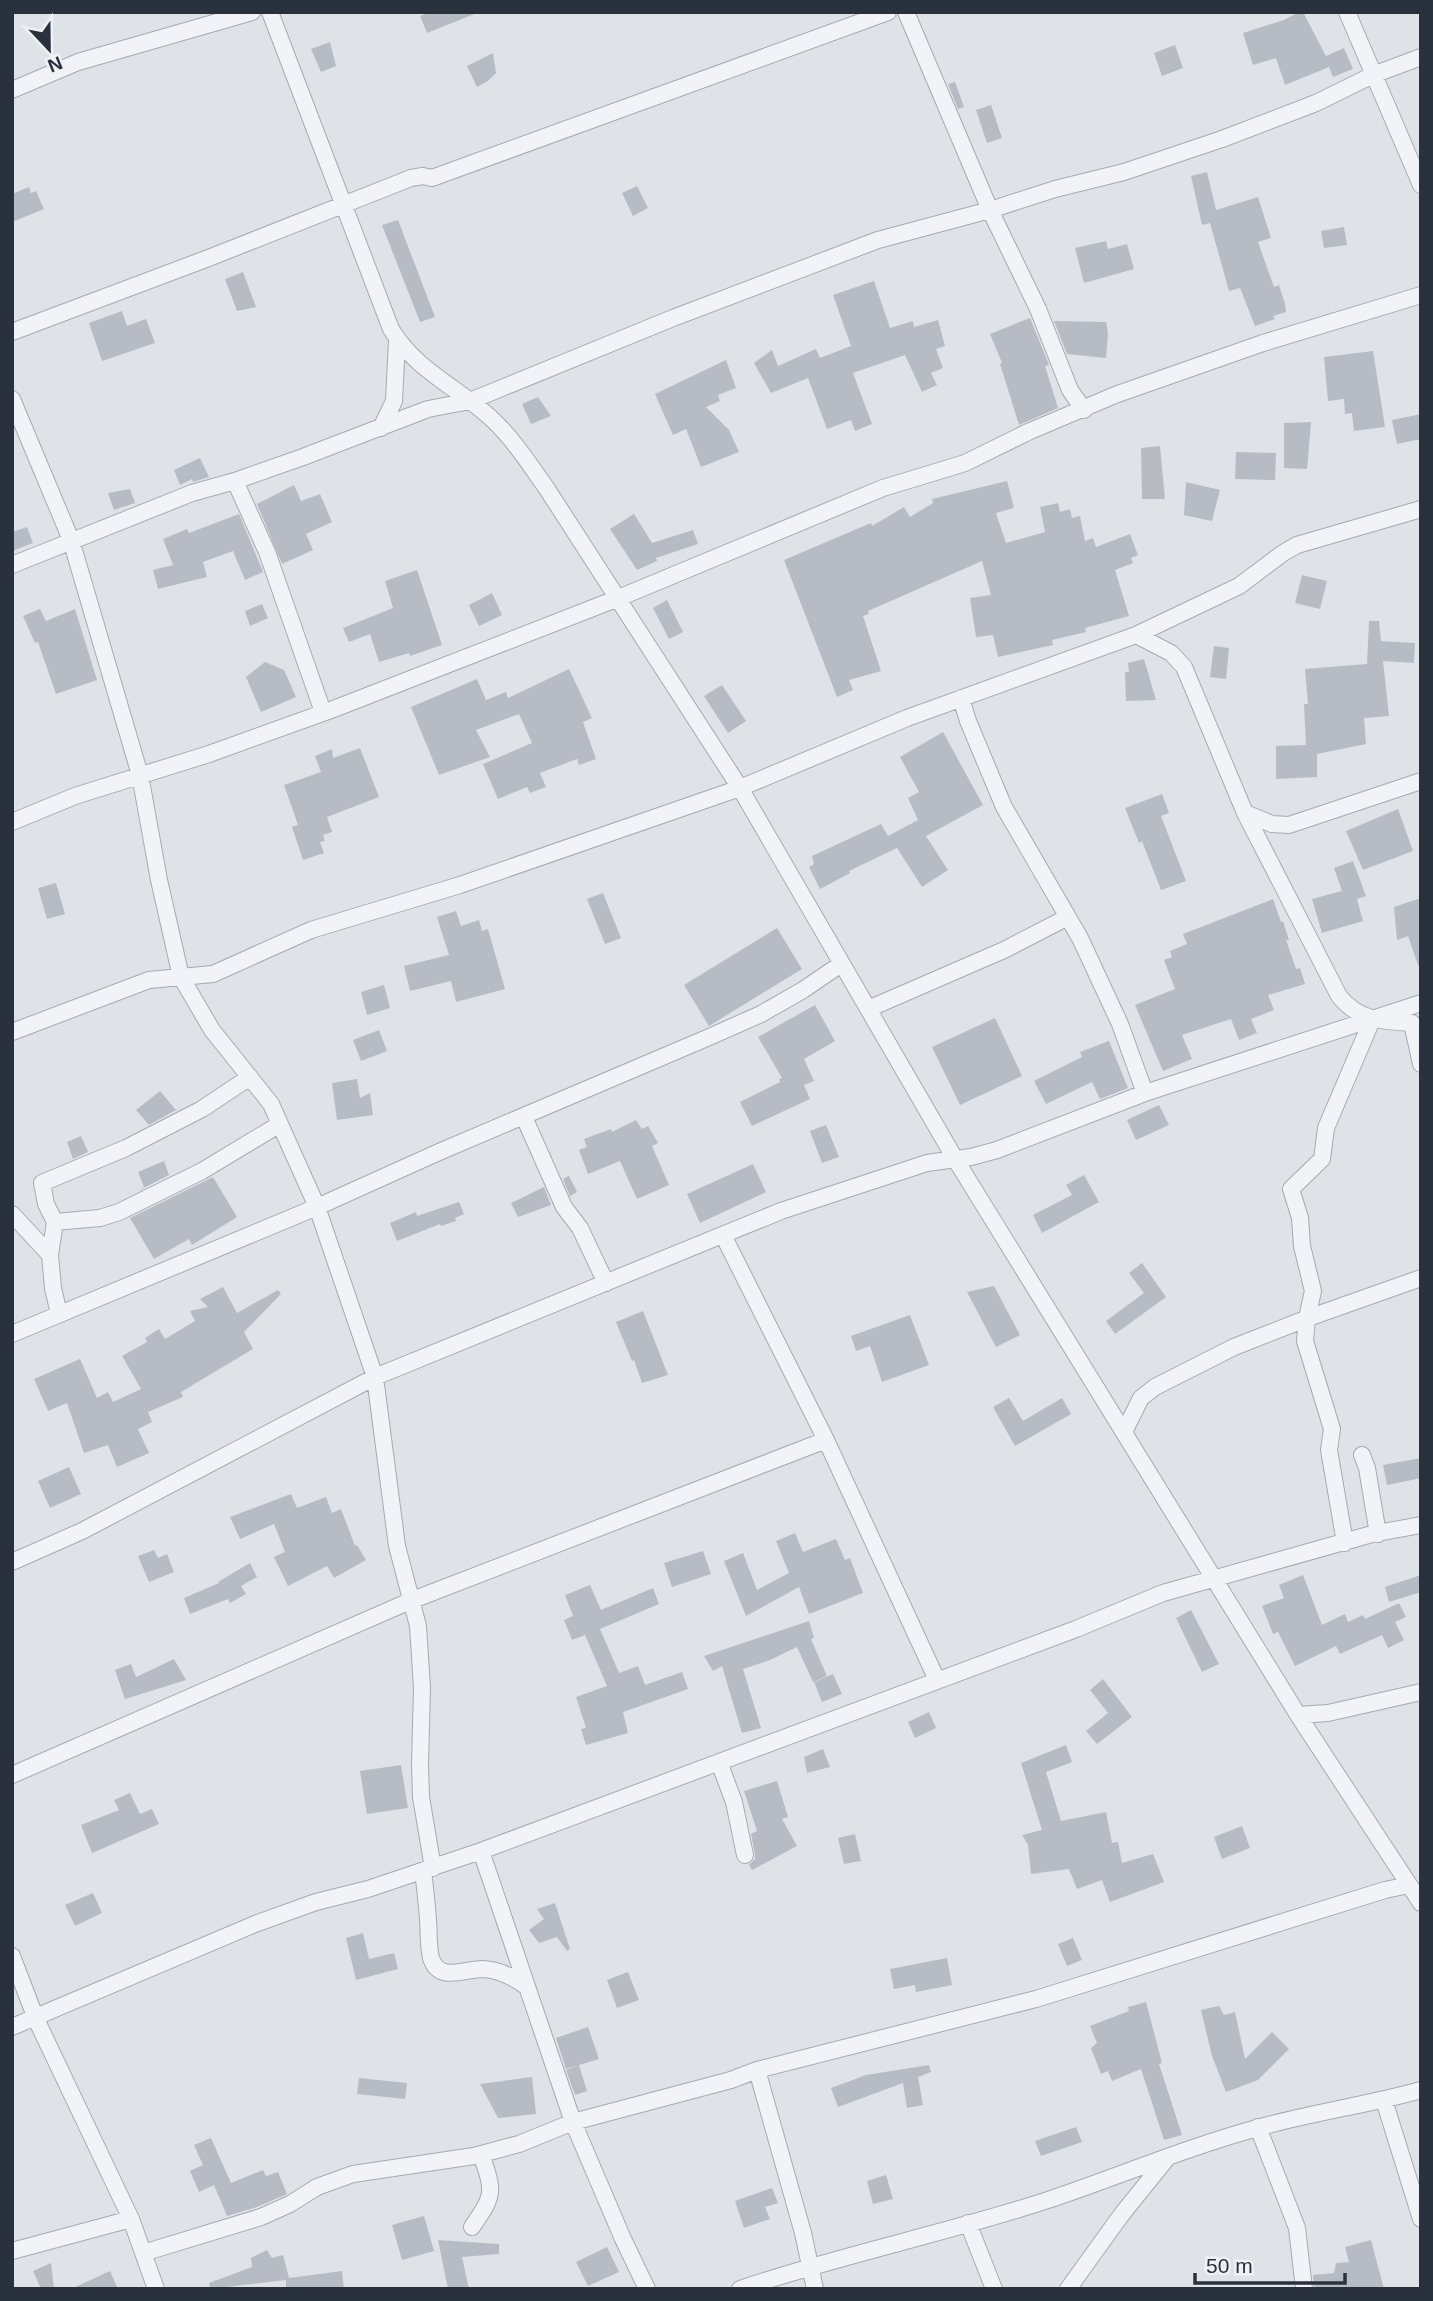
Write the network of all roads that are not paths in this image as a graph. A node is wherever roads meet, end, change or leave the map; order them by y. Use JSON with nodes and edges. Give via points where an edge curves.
{"nodes":[{"id":1,"x":251,"y":12,"type":"edge"},
{"id":2,"x":270,"y":12,"type":"edge"},
{"id":3,"x":888,"y":12,"type":"edge"},
{"id":4,"x":906,"y":12,"type":"edge"},
{"id":5,"x":1348,"y":12,"type":"edge"},
{"id":6,"x":1421,"y":57,"type":"edge"},
{"id":7,"x":1373,"y":75,"type":"junction"},
{"id":8,"x":12,"y":90,"type":"edge"},
{"id":9,"x":1421,"y":186,"type":"edge"},
{"id":10,"x":345,"y":205,"type":"junction"},
{"id":11,"x":990,"y":210,"type":"junction"},
{"id":12,"x":1421,"y":295,"type":"edge"},
{"id":13,"x":12,"y":332,"type":"edge"},
{"id":14,"x":397,"y":341,"type":"junction"},
{"id":15,"x":12,"y":399,"type":"edge"},
{"id":16,"x":470,"y":401,"type":"junction"},
{"id":17,"x":1084,"y":410,"type":"junction"},
{"id":18,"x":16,"y":420,"type":"edge"},
{"id":19,"x":381,"y":428,"type":"junction"},
{"id":20,"x":235,"y":481,"type":"junction"},
{"id":21,"x":1421,"y":509,"type":"edge"},
{"id":22,"x":71,"y":540,"type":"junction"},
{"id":23,"x":12,"y":565,"type":"edge"},
{"id":24,"x":616,"y":599,"type":"junction"},
{"id":25,"x":1136,"y":635,"type":"junction"},
{"id":26,"x":961,"y":698,"type":"junction"},
{"id":27,"x":323,"y":712,"type":"junction"},
{"id":28,"x":141,"y":775,"type":"junction"},
{"id":29,"x":1421,"y":781,"type":"edge"},
{"id":30,"x":740,"y":788,"type":"junction"},
{"id":31,"x":1245,"y":813,"type":"junction"},
{"id":32,"x":12,"y":822,"type":"edge"},
{"id":33,"x":1068,"y":917,"type":"junction"},
{"id":34,"x":841,"y":964,"type":"junction"},
{"id":35,"x":181,"y":977,"type":"junction"},
{"id":36,"x":1421,"y":1003,"type":"edge"},
{"id":37,"x":868,"y":1009,"type":"junction"},
{"id":38,"x":1372,"y":1020,"type":"junction"},
{"id":39,"x":12,"y":1032,"type":"edge"},
{"id":40,"x":1421,"y":1065,"type":"edge"},
{"id":41,"x":250,"y":1077,"type":"junction"},
{"id":42,"x":1145,"y":1093,"type":"junction"},
{"id":43,"x":524,"y":1117,"type":"junction"},
{"id":44,"x":280,"y":1124,"type":"junction"},
{"id":45,"x":954,"y":1157,"type":"junction"},
{"id":46,"x":317,"y":1207,"type":"junction"},
{"id":47,"x":12,"y":1214,"type":"edge"},
{"id":48,"x":55,"y":1222,"type":"junction"},
{"id":49,"x":723,"y":1235,"type":"junction"},
{"id":50,"x":50,"y":1255,"type":"junction"},
{"id":51,"x":1421,"y":1278,"type":"edge"},
{"id":52,"x":606,"y":1283,"type":"junction"},
{"id":53,"x":59,"y":1314,"type":"junction"},
{"id":54,"x":1307,"y":1318,"type":"junction"},
{"id":55,"x":12,"y":1334,"type":"edge"},
{"id":56,"x":375,"y":1377,"type":"junction"},
{"id":57,"x":1124,"y":1432,"type":"junction"},
{"id":58,"x":826,"y":1440,"type":"junction"},
{"id":59,"x":1362,"y":1455,"type":"dead end"},
{"id":60,"x":1421,"y":1525,"type":"edge"},
{"id":61,"x":1378,"y":1534,"type":"junction"},
{"id":62,"x":1345,"y":1543,"type":"junction"},
{"id":63,"x":12,"y":1562,"type":"edge"},
{"id":64,"x":1215,"y":1579,"type":"junction"},
{"id":65,"x":410,"y":1601,"type":"junction"},
{"id":66,"x":937,"y":1680,"type":"junction"},
{"id":67,"x":1421,"y":1692,"type":"edge"},
{"id":68,"x":1298,"y":1715,"type":"junction"},
{"id":69,"x":719,"y":1762,"type":"junction"},
{"id":70,"x":12,"y":1775,"type":"edge"},
{"id":71,"x":481,"y":1851,"type":"junction"},
{"id":72,"x":745,"y":1855,"type":"dead end"},
{"id":73,"x":428,"y":1870,"type":"junction"},
{"id":74,"x":1412,"y":1879,"type":"edge"},
{"id":75,"x":1421,"y":1903,"type":"edge"},
{"id":76,"x":12,"y":1956,"type":"edge"},
{"id":77,"x":527,"y":1987,"type":"junction"},
{"id":78,"x":36,"y":2019,"type":"junction"},
{"id":79,"x":12,"y":2027,"type":"edge"},
{"id":80,"x":757,"y":2070,"type":"junction"},
{"id":81,"x":1421,"y":2090,"type":"edge"},
{"id":82,"x":1384,"y":2101,"type":"junction"},
{"id":83,"x":573,"y":2122,"type":"junction"},
{"id":84,"x":1258,"y":2127,"type":"junction"},
{"id":85,"x":481,"y":2154,"type":"junction"},
{"id":86,"x":1169,"y":2155,"type":"junction"},
{"id":87,"x":131,"y":2219,"type":"junction"},
{"id":88,"x":1421,"y":2219,"type":"edge"},
{"id":89,"x":968,"y":2223,"type":"junction"},
{"id":90,"x":472,"y":2227,"type":"dead end"},
{"id":91,"x":12,"y":2251,"type":"edge"},
{"id":92,"x":143,"y":2253,"type":"junction"},
{"id":93,"x":811,"y":2265,"type":"junction"},
{"id":94,"x":156,"y":2289,"type":"edge"},
{"id":95,"x":647,"y":2289,"type":"edge"},
{"id":96,"x":740,"y":2289,"type":"edge"},
{"id":97,"x":815,"y":2289,"type":"edge"},
{"id":98,"x":994,"y":2289,"type":"edge"},
{"id":99,"x":1068,"y":2289,"type":"edge"},
{"id":100,"x":1304,"y":2289,"type":"edge"}],
"edges":[{"from":1,"to":8,"type":"street","via":[[78,62]]},
{"from":2,"to":10,"type":"street"},
{"from":3,"to":10,"type":"street","via":[[487,160],[434,178],[411,178]]},
{"from":4,"to":11,"type":"street"},
{"from":5,"to":7,"type":"street"},
{"from":6,"to":7,"type":"street"},
{"from":7,"to":9,"type":"street"},
{"from":7,"to":11,"type":"street","via":[[1316,103],[1222,139]]},
{"from":10,"to":13,"type":"street"},
{"from":10,"to":14,"type":"street"},
{"from":11,"to":16,"type":"street","via":[[888,237]]},
{"from":11,"to":17,"type":"street","via":[[1038,309],[1070,390]]},
{"from":12,"to":17,"type":"street","via":[[1250,347]]},
{"from":14,"to":16,"type":"street","via":[[426,370]]},
{"from":14,"to":19,"type":"street","via":[[394,401]]},
{"from":15,"to":18,"type":"street"},
{"from":16,"to":19,"type":"street","via":[[437,406]]},
{"from":16,"to":24,"type":"street","via":[[514,443]]},
{"from":17,"to":24,"type":"street","via":[[965,463],[891,485]]},
{"from":18,"to":22,"type":"street"},
{"from":19,"to":20,"type":"street"},
{"from":20,"to":22,"type":"street"},
{"from":20,"to":27,"type":"street","via":[[267,552]]},
{"from":21,"to":25,"type":"street","via":[[1297,545],[1239,586]]},
{"from":22,"to":23,"type":"street"},
{"from":22,"to":28,"type":"street"},
{"from":24,"to":27,"type":"street"},
{"from":24,"to":30,"type":"street"},
{"from":25,"to":26,"type":"street"},
{"from":25,"to":31,"type":"street","via":[[1171,653],[1184,667]]},
{"from":26,"to":30,"type":"street"},
{"from":26,"to":33,"type":"street","via":[[1004,807]]},
{"from":27,"to":28,"type":"street"},
{"from":28,"to":32,"type":"street"},
{"from":28,"to":35,"type":"street"},
{"from":29,"to":31,"type":"street","via":[[1289,825],[1272,824]]},
{"from":30,"to":34,"type":"street"},
{"from":30,"to":35,"type":"street","via":[[460,885],[311,930],[213,974]]},
{"from":31,"to":38,"type":"street","via":[[1339,996]]},
{"from":33,"to":37,"type":"street"},
{"from":33,"to":42,"type":"street","via":[[1120,1024]]},
{"from":34,"to":37,"type":"street"},
{"from":34,"to":43,"type":"street","via":[[761,1014]]},
{"from":35,"to":39,"type":"street","via":[[149,980]]},
{"from":35,"to":41,"type":"street","via":[[212,1030]]},
{"from":36,"to":38,"type":"street"},
{"from":37,"to":45,"type":"street"},
{"from":38,"to":40,"type":"street","via":[[1412,1023]]},
{"from":38,"to":42,"type":"street"},
{"from":38,"to":54,"type":"street","via":[[1326,1128],[1322,1159],[1291,1189],[1313,1291]]},
{"from":41,"to":44,"type":"street"},
{"from":41,"to":48,"type":"street","via":[[202,1109],[126,1148],[42,1183]]},
{"from":42,"to":45,"type":"street","via":[[997,1150]]},
{"from":43,"to":46,"type":"street"},
{"from":43,"to":52,"type":"street","via":[[564,1207],[580,1228]]},
{"from":44,"to":46,"type":"street"},
{"from":44,"to":48,"type":"street","via":[[202,1171],[119,1212]]},
{"from":45,"to":49,"type":"street","via":[[839,1190]]},
{"from":45,"to":57,"type":"street"},
{"from":46,"to":53,"type":"street"},
{"from":46,"to":56,"type":"street"},
{"from":47,"to":50,"type":"street"},
{"from":48,"to":50,"type":"street"},
{"from":49,"to":52,"type":"street"},
{"from":49,"to":58,"type":"street"},
{"from":50,"to":53,"type":"street"},
{"from":51,"to":54,"type":"street"},
{"from":52,"to":56,"type":"street"},
{"from":53,"to":55,"type":"street"},
{"from":54,"to":57,"type":"street","via":[[1234,1347],[1155,1387],[1141,1398]]},
{"from":54,"to":62,"type":"street","via":[[1307,1349],[1332,1429],[1329,1450]]},
{"from":56,"to":63,"type":"street","via":[[82,1531]]},
{"from":56,"to":65,"type":"street","via":[[397,1546]]},
{"from":57,"to":64,"type":"street"},
{"from":58,"to":65,"type":"street"},
{"from":58,"to":66,"type":"street"},
{"from":59,"to":61,"type":"street"},
{"from":60,"to":61,"type":"street"},
{"from":61,"to":62,"type":"street"},
{"from":62,"to":64,"type":"street"},
{"from":64,"to":66,"type":"street","via":[[1163,1593]]},
{"from":64,"to":68,"type":"street"},
{"from":65,"to":70,"type":"street"},
{"from":65,"to":73,"type":"street","via":[[421,1653],[421,1786]]},
{"from":66,"to":69,"type":"street"},
{"from":67,"to":68,"type":"street","via":[[1328,1713]]},
{"from":68,"to":74,"type":"street"},
{"from":69,"to":71,"type":"street"},
{"from":69,"to":72,"type":"street","via":[[734,1802]]},
{"from":71,"to":73,"type":"street"},
{"from":71,"to":77,"type":"street"},
{"from":73,"to":77,"type":"street","via":[[429,1945],[437,1968],[445,1973],[495,1971]]},
{"from":73,"to":78,"type":"street","via":[[255,1924]]},
{"from":74,"to":75,"type":"street"},
{"from":74,"to":80,"type":"street","via":[[1036,1999]]},
{"from":76,"to":78,"type":"street"},
{"from":77,"to":83,"type":"street"},
{"from":78,"to":79,"type":"street"},
{"from":78,"to":87,"type":"street"},
{"from":80,"to":83,"type":"street"},
{"from":80,"to":93,"type":"street"},
{"from":81,"to":82,"type":"street"},
{"from":82,"to":84,"type":"street"},
{"from":82,"to":88,"type":"street"},
{"from":83,"to":85,"type":"street"},
{"from":83,"to":95,"type":"street"},
{"from":84,"to":86,"type":"street"},
{"from":84,"to":100,"type":"street","via":[[1297,2228]]},
{"from":85,"to":90,"type":"street","via":[[491,2191],[489,2203]]},
{"from":85,"to":92,"type":"street","via":[[353,2174],[261,2217]]},
{"from":86,"to":89,"type":"street","via":[[1045,2201]]},
{"from":86,"to":99,"type":"street"},
{"from":87,"to":91,"type":"street"},
{"from":87,"to":92,"type":"street"},
{"from":89,"to":93,"type":"street"},
{"from":89,"to":98,"type":"street"},
{"from":92,"to":94,"type":"street"},
{"from":93,"to":96,"type":"street"},
{"from":93,"to":97,"type":"street"}]}
